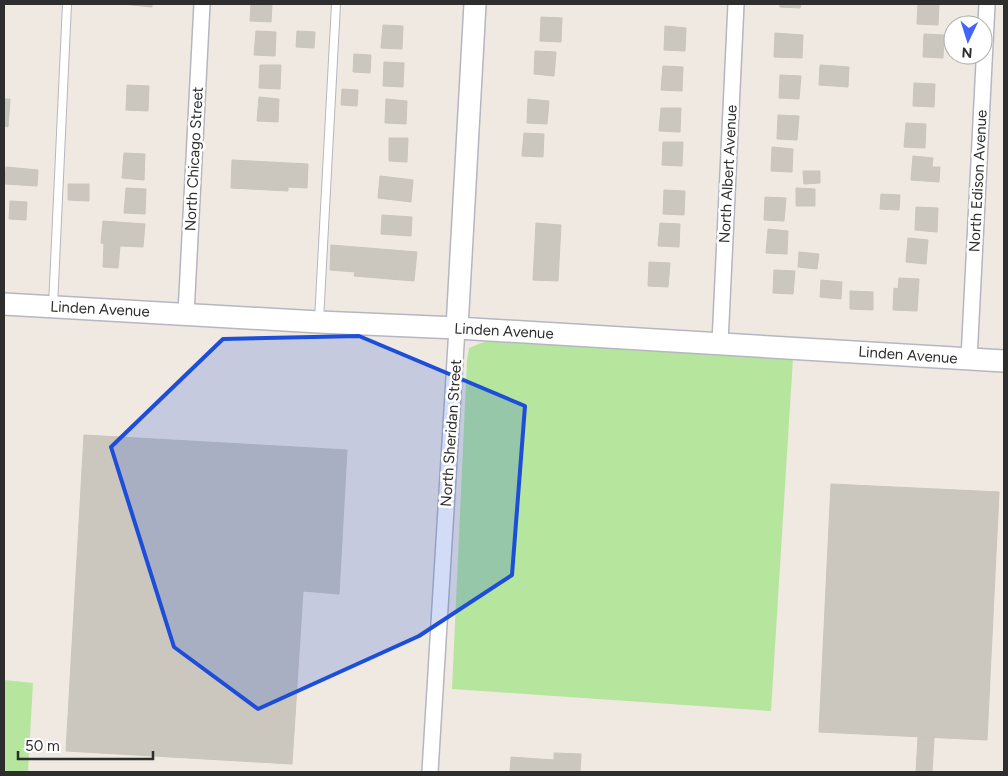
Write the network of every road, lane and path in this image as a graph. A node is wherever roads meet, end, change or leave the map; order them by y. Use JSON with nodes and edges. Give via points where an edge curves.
{"nodes":[{"id":1,"x":67,"y":4,"type":"edge"},
{"id":2,"x":202,"y":4,"type":"edge"},
{"id":3,"x":336,"y":4,"type":"edge"},
{"id":4,"x":475,"y":4,"type":"edge"},
{"id":5,"x":736,"y":4,"type":"edge"},
{"id":6,"x":987,"y":4,"type":"edge"},
{"id":7,"x":4,"y":304,"type":"edge"},
{"id":8,"x":52,"y":306,"type":"junction"},
{"id":9,"x":186,"y":314,"type":"junction"},
{"id":10,"x":319,"y":322,"type":"junction"},
{"id":11,"x":457,"y":328,"type":"junction"},
{"id":12,"x":720,"y":343,"type":"junction"},
{"id":13,"x":969,"y":359,"type":"junction"},
{"id":14,"x":1004,"y":361,"type":"edge"},
{"id":15,"x":430,"y":772,"type":"edge"}],
"edges":[{"from":1,"to":8,"type":"lane"},
{"from":2,"to":9,"type":"street","name":"North Chicago Street"},
{"from":3,"to":10,"type":"lane"},
{"from":4,"to":11,"type":"street","name":"North Sheridan Street"},
{"from":5,"to":12,"type":"street","name":"North Albert Avenue"},
{"from":6,"to":13,"type":"street","name":"North Edison Avenue"},
{"from":7,"to":8,"type":"street","name":"Linden Avenue"},
{"from":8,"to":9,"type":"street","name":"Linden Avenue"},
{"from":9,"to":10,"type":"street","name":"Linden Avenue"},
{"from":10,"to":11,"type":"street","name":"Linden Avenue"},
{"from":11,"to":12,"type":"street","name":"Linden Avenue"},
{"from":11,"to":15,"type":"street","name":"North Sheridan Street"},
{"from":12,"to":13,"type":"street","name":"Linden Avenue"},
{"from":13,"to":14,"type":"street","name":"Linden Avenue"}]}
